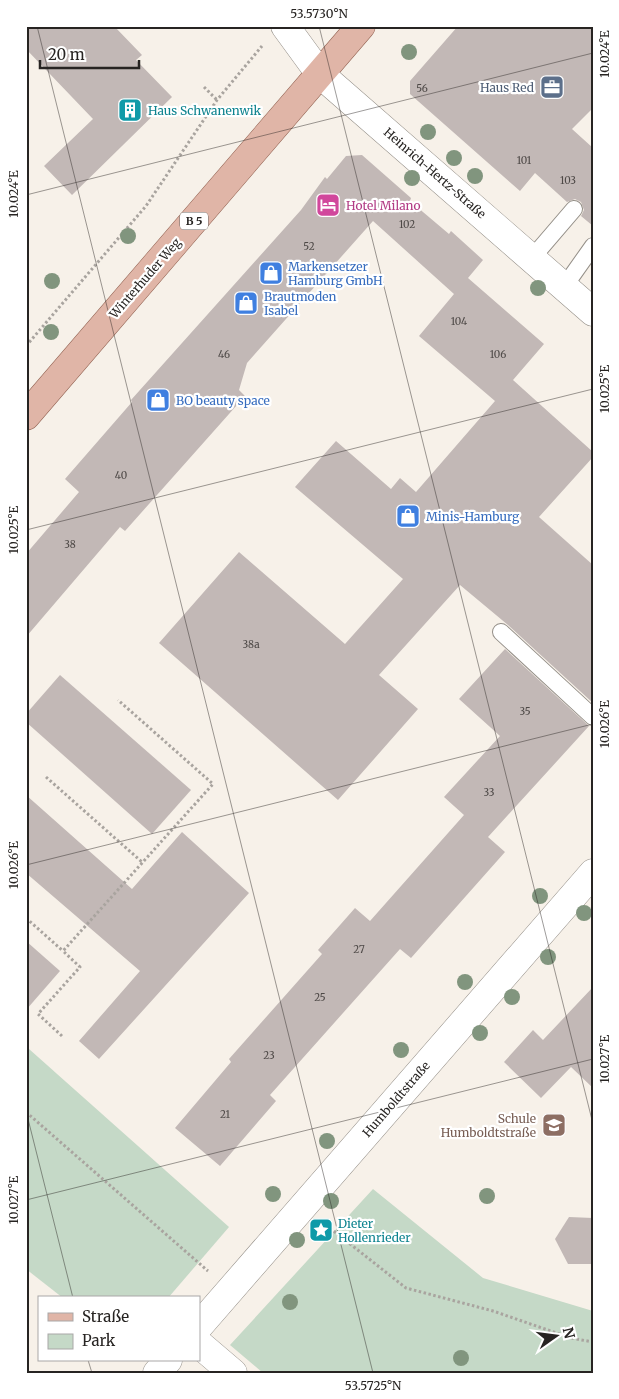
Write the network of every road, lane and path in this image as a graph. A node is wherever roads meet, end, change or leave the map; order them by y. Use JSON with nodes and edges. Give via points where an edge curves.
{"nodes":[{"id":1,"x":361,"y":26,"type":"edge"},
{"id":2,"x":276,"y":34,"type":"edge"},
{"id":3,"x":320,"y":74,"type":"junction"},
{"id":4,"x":204,"y":86,"type":"dead end"},
{"id":5,"x":217,"y":100,"type":"junction"},
{"id":6,"x":574,"y":209,"type":"dead end"},
{"id":7,"x":593,"y":246,"type":"edge"},
{"id":8,"x":532,"y":258,"type":"junction"},
{"id":9,"x":564,"y":287,"type":"junction"},
{"id":10,"x":593,"y":312,"type":"edge"},
{"id":11,"x":26,"y":346,"type":"edge"},
{"id":12,"x":26,"y":416,"type":"edge"},
{"id":13,"x":501,"y":632,"type":"dead end"},
{"id":14,"x":118,"y":700,"type":"dead end"},
{"id":15,"x":593,"y":717,"type":"edge"},
{"id":16,"x":46,"y":777,"type":"dead end"},
{"id":17,"x":142,"y":862,"type":"junction"},
{"id":18,"x":593,"y":873,"type":"edge"},
{"id":19,"x":26,"y":918,"type":"edge"},
{"id":20,"x":63,"y":951,"type":"junction"},
{"id":21,"x":62,"y":1036,"type":"dead end"},
{"id":22,"x":26,"y":1112,"type":"edge"},
{"id":23,"x":302,"y":1206,"type":"junction"},
{"id":24,"x":229,"y":1290,"type":"junction"},
{"id":25,"x":200,"y":1325,"type":"edge"},
{"id":26,"x":593,"y":1342,"type":"edge"},
{"id":27,"x":200,"y":1345,"type":"edge"},
{"id":28,"x":166,"y":1362,"type":"edge"},
{"id":29,"x":157,"y":1373,"type":"edge"},
{"id":30,"x":232,"y":1373,"type":"edge"}],
"edges":[{"from":1,"to":3,"type":"main road","name":"Winterhuder Weg","number":"B 5"},
{"from":2,"to":3,"type":"street","name":"Heinrich-Hertz-Straße"},
{"from":2,"to":5,"type":"path"},
{"from":3,"to":8,"type":"street","name":"Heinrich-Hertz-Straße"},
{"from":3,"to":12,"type":"main road","name":"Winterhuder Weg","number":"B 5"},
{"from":4,"to":5,"type":"path"},
{"from":5,"to":11,"type":"path","via":[[146,206]]},
{"from":6,"to":8,"type":"lane"},
{"from":7,"to":9,"type":"lane"},
{"from":8,"to":9,"type":"street","name":"Heinrich-Hertz-Straße"},
{"from":9,"to":10,"type":"street","name":"Heinrich-Hertz-Straße"},
{"from":13,"to":15,"type":"lane"},
{"from":14,"to":17,"type":"path","via":[[213,784]]},
{"from":16,"to":17,"type":"path"},
{"from":17,"to":20,"type":"path"},
{"from":18,"to":23,"type":"street","name":"Humboldtstraße"},
{"from":19,"to":20,"type":"path"},
{"from":20,"to":21,"type":"path","via":[[80,967],[38,1014]]},
{"from":22,"to":24,"type":"path"},
{"from":23,"to":24,"type":"street","name":"Humboldtstraße"},
{"from":23,"to":26,"type":"path","via":[[406,1288]]},
{"from":24,"to":25,"type":"street","name":"Humboldtstraße"},
{"from":27,"to":30,"type":"street"},
{"from":28,"to":29,"type":"street"}]}
